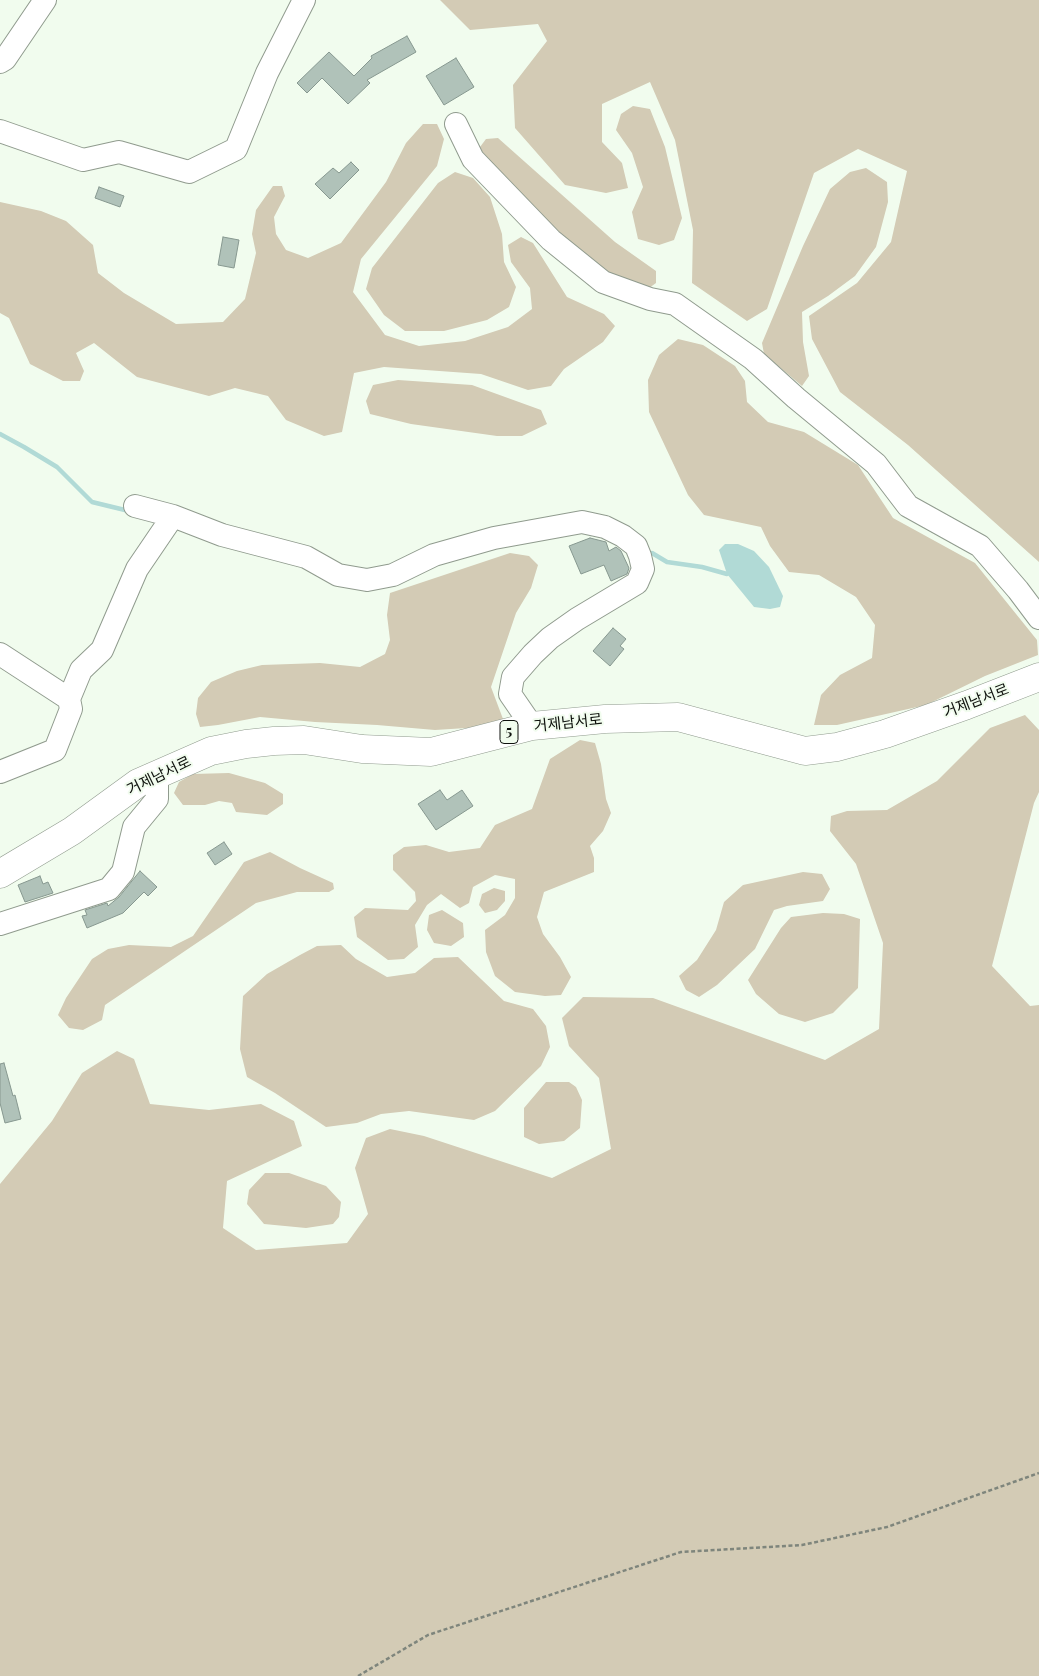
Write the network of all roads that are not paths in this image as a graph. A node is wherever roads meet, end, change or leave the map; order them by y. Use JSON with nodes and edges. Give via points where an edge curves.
{"nodes":[{"id":1,"x":45,"y":0,"type":"edge"},
{"id":2,"x":304,"y":0,"type":"edge"},
{"id":3,"x":0,"y":62,"type":"edge"},
{"id":4,"x":456,"y":124,"type":"dead end"},
{"id":5,"x":0,"y":131,"type":"edge"},
{"id":6,"x":135,"y":506,"type":"dead end"},
{"id":7,"x":173,"y":516,"type":"junction"},
{"id":8,"x":1039,"y":618,"type":"edge"},
{"id":9,"x":0,"y":654,"type":"edge"},
{"id":10,"x":1039,"y":677,"type":"edge"},
{"id":11,"x":69,"y":699,"type":"junction"},
{"id":12,"x":532,"y":726,"type":"junction"},
{"id":13,"x":0,"y":772,"type":"edge"},
{"id":14,"x":157,"y":774,"type":"junction"},
{"id":15,"x":0,"y":874,"type":"edge"},
{"id":16,"x":0,"y":924,"type":"edge"}],
"edges":[{"from":1,"to":3,"type":"lane"},
{"from":2,"to":5,"type":"lane","via":[[267,73],[236,149],[189,172],[119,152],[83,160]]},
{"from":4,"to":8,"type":"lane","via":[[473,158],[551,240],[603,282],[650,299],[675,304],[753,359],[876,464],[908,506],[980,546]]},
{"from":6,"to":7,"type":"lane"},
{"from":7,"to":11,"type":"lane","via":[[138,569],[102,650],[81,670]]},
{"from":7,"to":12,"type":"lane","via":[[222,535],[306,557],[338,576],[367,580],[393,575],[434,555],[494,538],[582,522],[605,527],[623,536],[636,546],[640,556],[643,569],[637,583],[550,638],[513,677],[510,694]]},
{"from":9,"to":11,"type":"lane"},
{"from":10,"to":12,"type":"main road","name":"거제남서로","number":"5","via":[[885,734],[837,747],[805,750],[678,717]]},
{"from":11,"to":13,"type":"lane","via":[[71,709],[55,750]]},
{"from":12,"to":14,"type":"main road","name":"거제남서로","number":"5","via":[[431,752],[362,749],[304,740],[246,744],[211,751]]},
{"from":14,"to":15,"type":"main road","name":"거제남서로","number":"5","via":[[138,782],[72,831]]},
{"from":14,"to":16,"type":"lane","via":[[157,799],[134,827],[123,872],[109,889]]}]}
